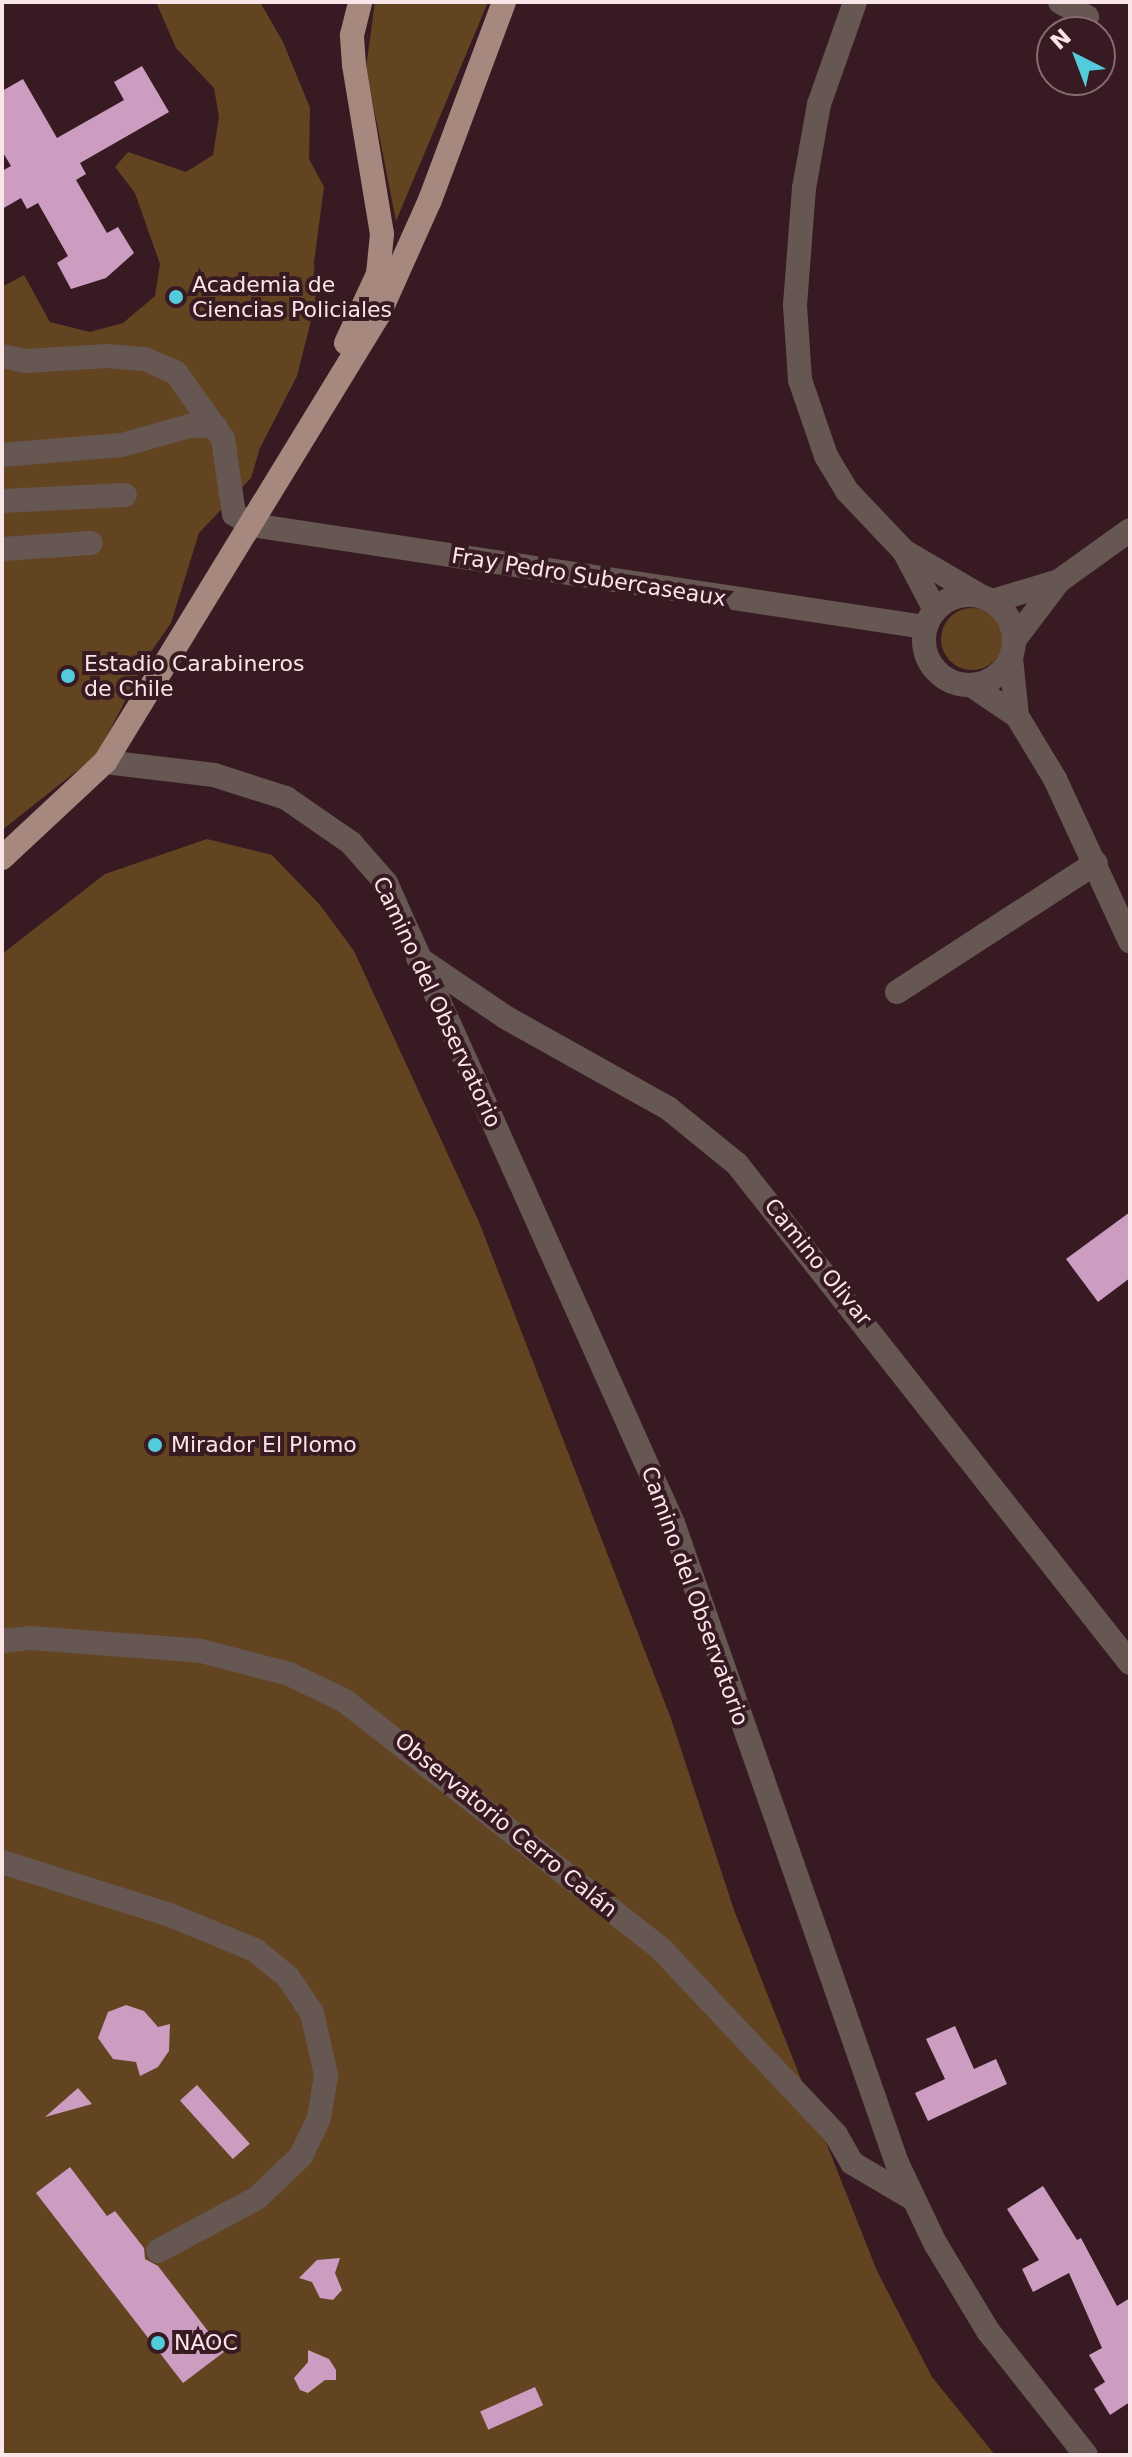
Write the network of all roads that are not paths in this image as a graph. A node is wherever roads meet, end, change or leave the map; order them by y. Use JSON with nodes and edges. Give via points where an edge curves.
{"nodes":[{"id":1,"x":360,"y":2,"type":"edge"},
{"id":2,"x":504,"y":2,"type":"edge"},
{"id":3,"x":855,"y":2,"type":"edge"},
{"id":4,"x":1060,"y":2,"type":"edge"},
{"id":5,"x":1085,"y":16,"type":"edge"},
{"id":6,"x":2,"y":356,"type":"edge"},
{"id":7,"x":311,"y":422,"type":"junction"},
{"id":8,"x":215,"y":426,"type":"junction"},
{"id":9,"x":2,"y":455,"type":"edge"},
{"id":10,"x":125,"y":495,"type":"dead end"},
{"id":11,"x":2,"y":501,"type":"edge"},
{"id":12,"x":252,"y":525,"type":"junction"},
{"id":13,"x":1130,"y":530,"type":"edge"},
{"id":14,"x":91,"y":543,"type":"dead end"},
{"id":15,"x":2,"y":549,"type":"edge"},
{"id":16,"x":904,"y":551,"type":"junction"},
{"id":17,"x":1059,"y":581,"type":"junction"},
{"id":18,"x":986,"y":598,"type":"junction"},
{"id":19,"x":930,"y":618,"type":"junction"},
{"id":20,"x":1013,"y":649,"type":"junction"},
{"id":21,"x":971,"y":685,"type":"junction"},
{"id":22,"x":1017,"y":716,"type":"junction"},
{"id":23,"x":105,"y":762,"type":"junction"},
{"id":24,"x":2,"y":858,"type":"edge"},
{"id":25,"x":1096,"y":863,"type":"junction"},
{"id":26,"x":1130,"y":941,"type":"edge"},
{"id":27,"x":418,"y":958,"type":"junction"},
{"id":28,"x":897,"y":992,"type":"dead end"},
{"id":29,"x":2,"y":1641,"type":"edge"},
{"id":30,"x":1130,"y":1663,"type":"edge"},
{"id":31,"x":2,"y":1862,"type":"edge"},
{"id":32,"x":913,"y":2199,"type":"junction"},
{"id":33,"x":158,"y":2251,"type":"dead end"},
{"id":34,"x":1086,"y":2455,"type":"edge"}],
"edges":[{"from":1,"to":7,"type":"main road","via":[[352,35],[382,211],[378,274]]},
{"from":2,"to":7,"type":"main road","via":[[430,200],[379,314]]},
{"from":3,"to":16,"type":"street","via":[[830,67],[810,146],[796,260],[795,339],[800,380],[826,456],[847,491]]},
{"from":4,"to":5,"type":"street"},
{"from":6,"to":8,"type":"street","via":[[26,361],[145,359],[176,373]]},
{"from":7,"to":12,"type":"main road"},
{"from":8,"to":9,"type":"street","via":[[189,426],[122,445]]},
{"from":8,"to":12,"type":"street","via":[[229,455],[234,514]]},
{"from":10,"to":11,"type":"street"},
{"from":12,"to":19,"type":"street","name":"Fray Pedro Subercaseaux"},
{"from":12,"to":23,"type":"main road"},
{"from":13,"to":17,"type":"street"},
{"from":14,"to":15,"type":"street"},
{"from":16,"to":18,"type":"street"},
{"from":16,"to":19,"type":"street"},
{"from":17,"to":18,"type":"street"},
{"from":17,"to":20,"type":"street"},
{"from":18,"to":19,"type":"street","via":[[955,597]]},
{"from":18,"to":20,"type":"street","via":[[1005,611]]},
{"from":19,"to":21,"type":"street","via":[[923,641],[933,668],[957,684]]},
{"from":20,"to":21,"type":"street","via":[[995,677]]},
{"from":20,"to":22,"type":"street"},
{"from":21,"to":22,"type":"street"},
{"from":22,"to":25,"type":"street"},
{"from":23,"to":24,"type":"main road"},
{"from":23,"to":27,"type":"street","name":"Camino del Observatorio","via":[[237,780],[309,811],[351,843],[386,883]]},
{"from":25,"to":26,"type":"street"},
{"from":25,"to":28,"type":"street"},
{"from":27,"to":30,"type":"street","name":"Camino Olivar","via":[[518,1025],[668,1108],[737,1164]]},
{"from":27,"to":32,"type":"street","name":"Camino del Observatorio","via":[[673,1523],[808,1920]]},
{"from":29,"to":32,"type":"street","name":"Observatorio Cerro Calán","via":[[30,1638],[201,1651],[274,1669],[345,1701],[661,1949],[836,2135],[852,2163]]},
{"from":31,"to":33,"type":"street","via":[[170,1915],[255,1950],[288,1977],[312,2013],[326,2075],[319,2118],[301,2156],[257,2198]]},
{"from":32,"to":34,"type":"street","name":"Camino del Observatorio","via":[[988,2331]]}]}
